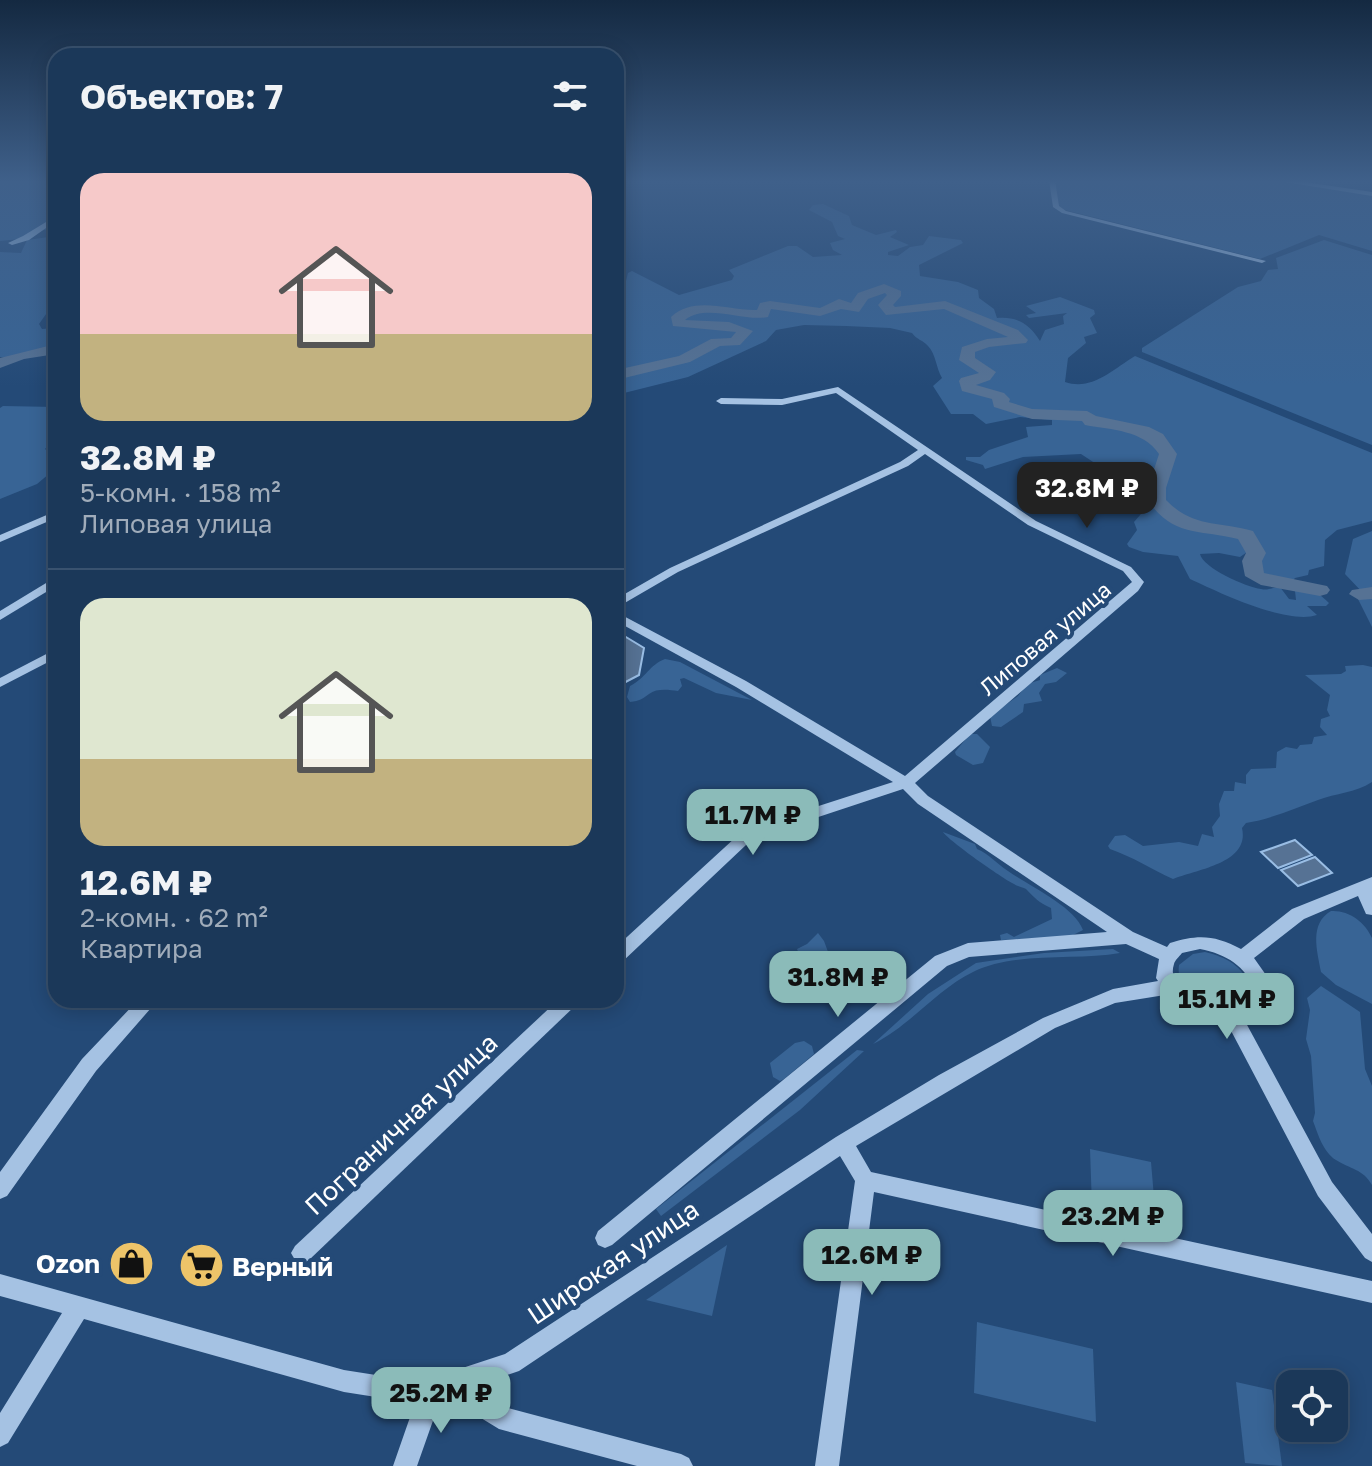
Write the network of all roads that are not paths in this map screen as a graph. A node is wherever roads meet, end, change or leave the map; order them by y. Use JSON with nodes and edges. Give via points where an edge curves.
{"nodes":[{"id":1,"x":1211,"y":248,"type":"edge"},
{"id":2,"x":1262,"y":261,"type":"dead end"},
{"id":3,"x":721,"y":401,"type":"dead end"},
{"id":4,"x":926,"y":449,"type":"junction"},
{"id":5,"x":48,"y":518,"type":"edge"},
{"id":6,"x":0,"y":539,"type":"edge"},
{"id":7,"x":48,"y":586,"type":"edge"},
{"id":8,"x":624,"y":599,"type":"edge"},
{"id":9,"x":0,"y":616,"type":"edge"},
{"id":10,"x":624,"y":620,"type":"edge"},
{"id":11,"x":48,"y":657,"type":"edge"},
{"id":12,"x":0,"y":683,"type":"edge"},
{"id":13,"x":906,"y":783,"type":"junction"},
{"id":14,"x":1367,"y":885,"type":"edge"},
{"id":15,"x":1372,"y":909,"type":"edge"},
{"id":16,"x":1127,"y":937,"type":"junction"},
{"id":17,"x":624,"y":950,"type":"edge"},
{"id":18,"x":1168,"y":955,"type":"junction"},
{"id":19,"x":1242,"y":958,"type":"junction"},
{"id":20,"x":1169,"y":987,"type":"junction"},
{"id":21,"x":142,"y":1008,"type":"edge"},
{"id":22,"x":562,"y":1008,"type":"edge"},
{"id":23,"x":1235,"y":1021,"type":"junction"},
{"id":24,"x":843,"y":1143,"type":"junction"},
{"id":25,"x":865,"y":1180,"type":"junction"},
{"id":26,"x":0,"y":1189,"type":"edge"},
{"id":27,"x":605,"y":1238,"type":"dead end"},
{"id":28,"x":1372,"y":1251,"type":"edge"},
{"id":29,"x":302,"y":1253,"type":"dead end"},
{"id":30,"x":0,"y":1285,"type":"edge"},
{"id":31,"x":1372,"y":1292,"type":"edge"},
{"id":32,"x":79,"y":1307,"type":"junction"},
{"id":33,"x":440,"y":1387,"type":"junction"},
{"id":34,"x":0,"y":1435,"type":"edge"},
{"id":35,"x":405,"y":1466,"type":"edge"},
{"id":36,"x":681,"y":1466,"type":"edge"},
{"id":37,"x":827,"y":1466,"type":"edge"}],
"edges":[{"from":1,"to":2,"type":"street"},
{"from":3,"to":4,"type":"street","name":"Липовая улица","via":[[782,402],[838,390]]},
{"from":4,"to":8,"type":"street"},
{"from":4,"to":13,"type":"street","name":"Липовая улица","via":[[1032,523],[1127,569],[1138,582]]},
{"from":5,"to":6,"type":"street"},
{"from":7,"to":9,"type":"street"},
{"from":10,"to":13,"type":"street"},
{"from":11,"to":12,"type":"street"},
{"from":13,"to":16,"type":"street","via":[[923,800]]},
{"from":13,"to":17,"type":"street","via":[[741,841]]},
{"from":14,"to":15,"type":"street"},
{"from":14,"to":19,"type":"street","via":[[1298,914]]},
{"from":16,"to":18,"type":"street"},
{"from":16,"to":27,"type":"street","via":[[968,950],[941,961]]},
{"from":18,"to":19,"type":"street","via":[[1200,942]]},
{"from":18,"to":20,"type":"street","via":[[1164,964]]},
{"from":19,"to":23,"type":"street","via":[[1264,991],[1258,1011]]},
{"from":20,"to":23,"type":"street","via":[[1190,1008]]},
{"from":20,"to":24,"type":"street","name":"Широкая улица","via":[[1113,996],[1049,1023]]},
{"from":21,"to":26,"type":"street","via":[[89,1065]]},
{"from":22,"to":29,"type":"street","name":"Пограничная улица"},
{"from":23,"to":28,"type":"street","via":[[1325,1189]]},
{"from":24,"to":25,"type":"street"},
{"from":24,"to":33,"type":"street","name":"Широкая улица","via":[[511,1363]]},
{"from":25,"to":31,"type":"street"},
{"from":25,"to":37,"type":"street"},
{"from":30,"to":32,"type":"street","name":"Широкая улица"},
{"from":32,"to":33,"type":"street","name":"Широкая улица","via":[[344,1381],[395,1389]]},
{"from":32,"to":34,"type":"street"},
{"from":33,"to":35,"type":"street"},
{"from":33,"to":36,"type":"street","via":[[499,1417]]}]}
